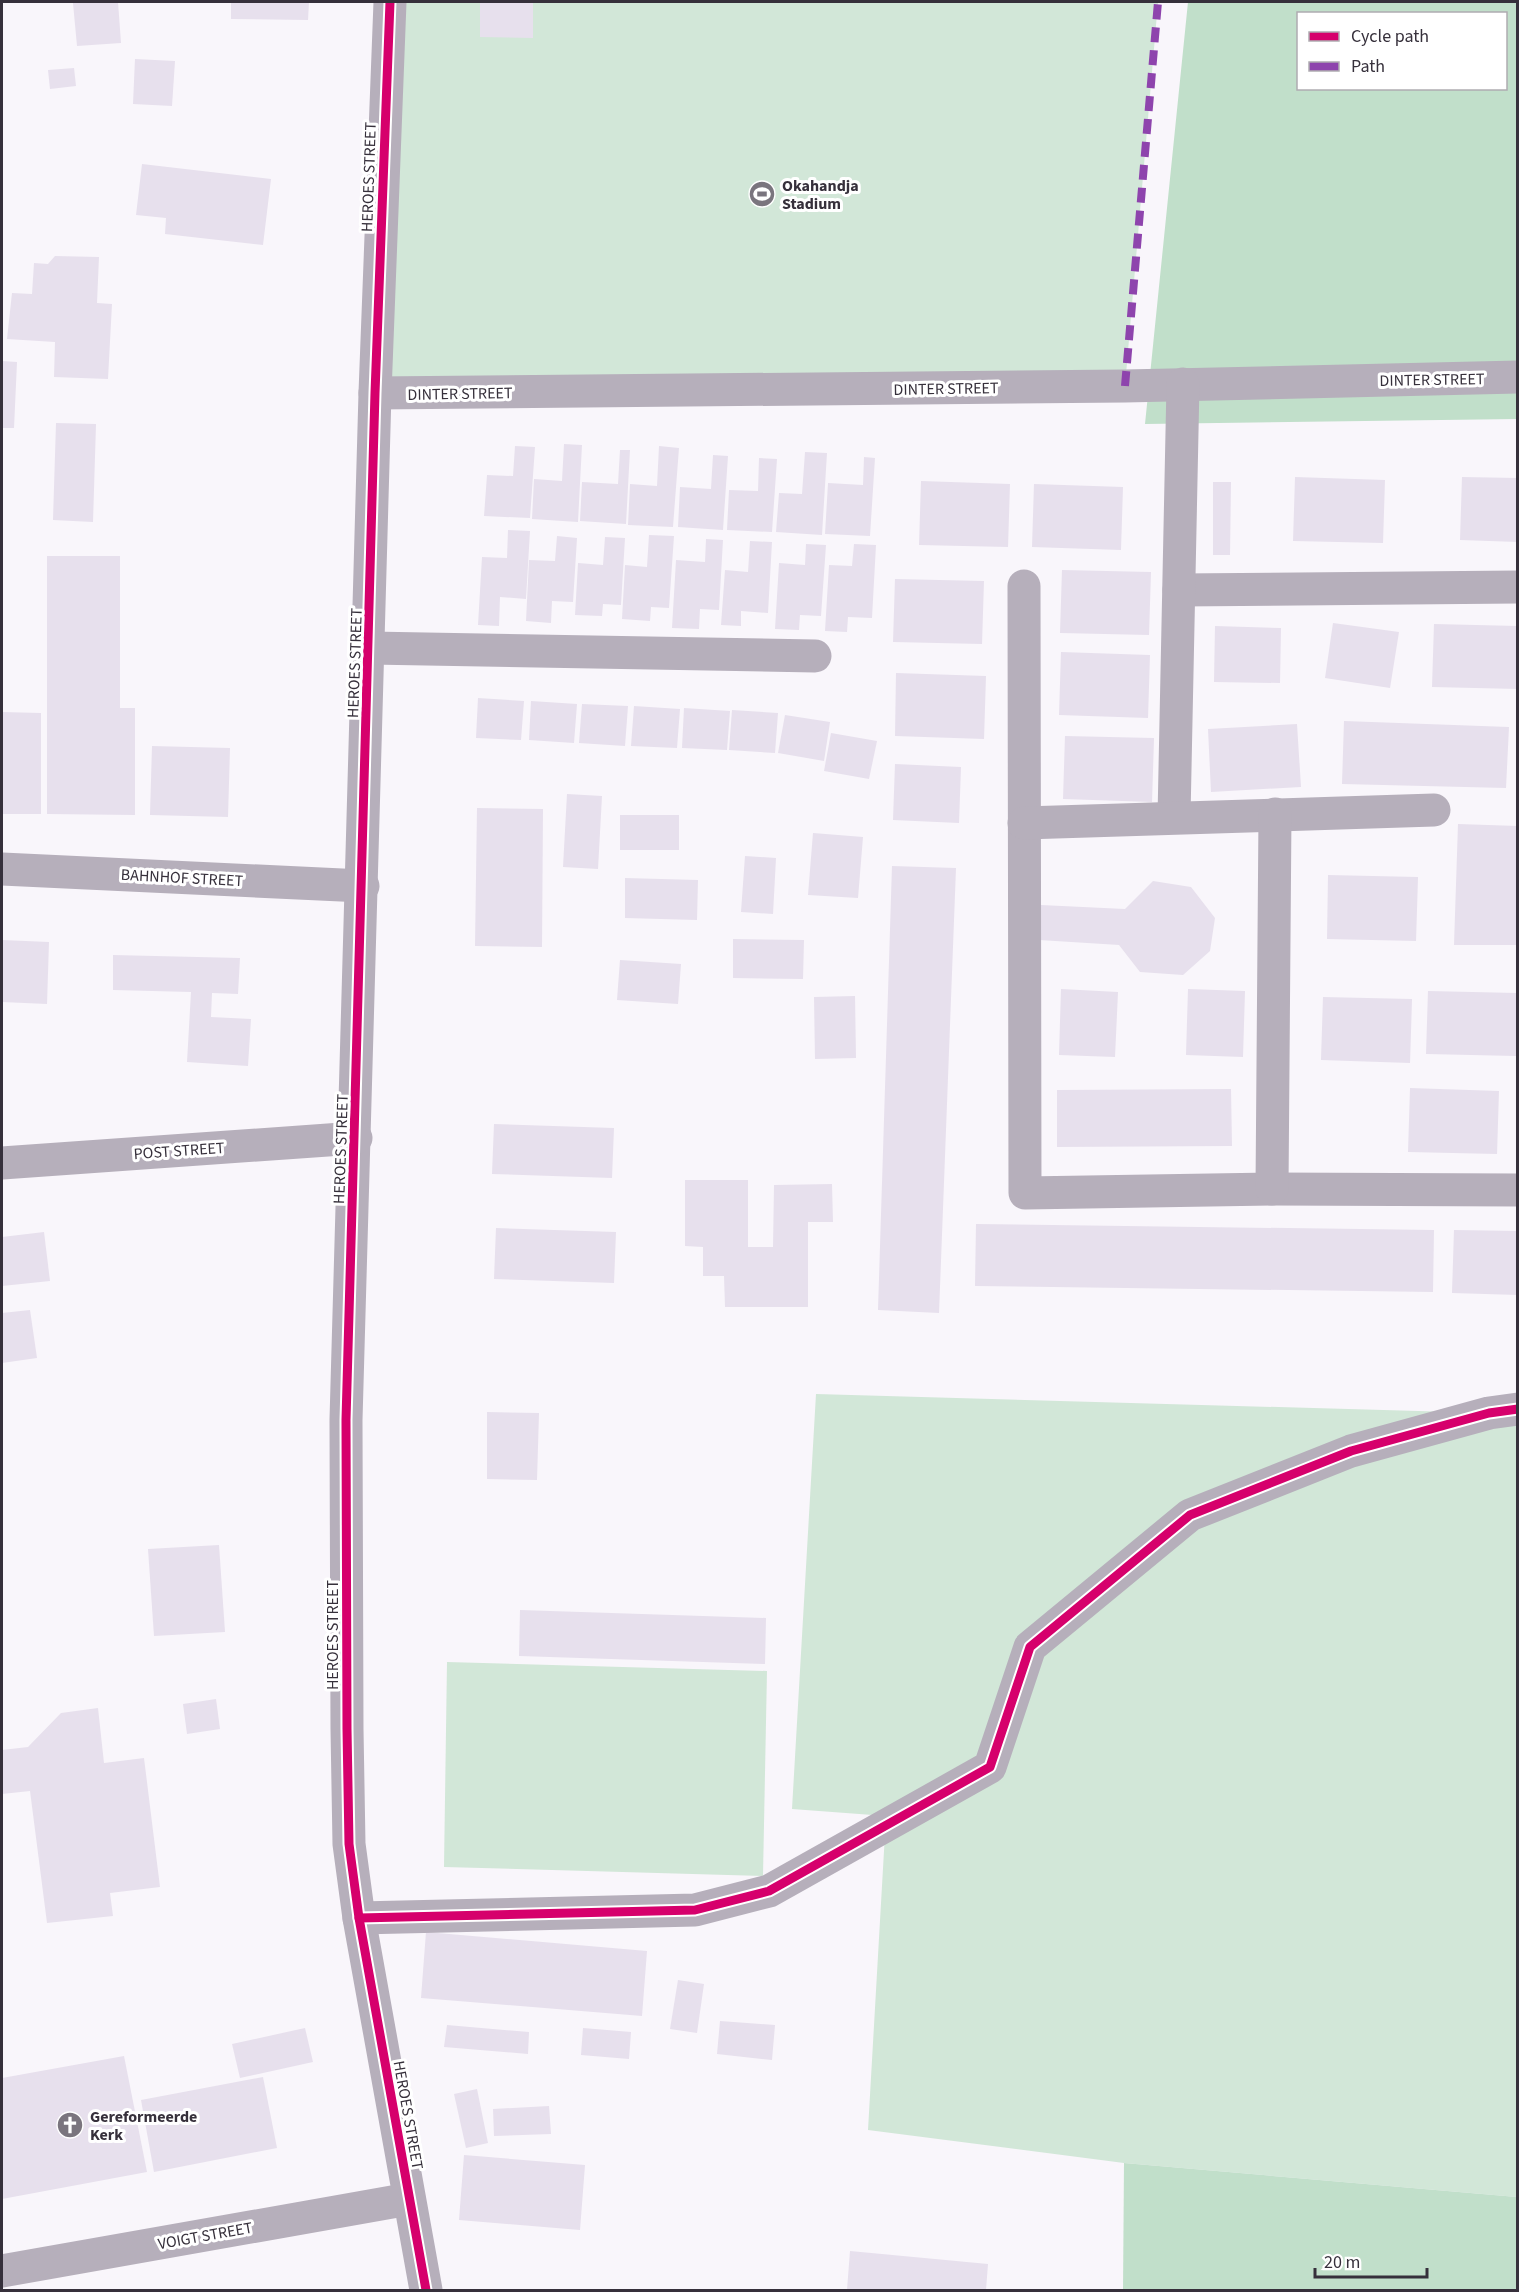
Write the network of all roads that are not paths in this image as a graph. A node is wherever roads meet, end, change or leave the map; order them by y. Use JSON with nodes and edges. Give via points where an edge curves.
{"nodes":[{"id":1,"x":390,"y":2,"type":"edge"},
{"id":2,"x":1518,"y":377,"type":"edge"},
{"id":3,"x":1183,"y":384,"type":"junction"},
{"id":4,"x":375,"y":393,"type":"junction"},
{"id":5,"x":1024,"y":586,"type":"dead end"},
{"id":6,"x":1518,"y":587,"type":"edge"},
{"id":7,"x":1179,"y":590,"type":"junction"},
{"id":8,"x":370,"y":648,"type":"junction"},
{"id":9,"x":815,"y":656,"type":"dead end"},
{"id":10,"x":1434,"y":810,"type":"dead end"},
{"id":11,"x":1275,"y":814,"type":"junction"},
{"id":12,"x":1174,"y":817,"type":"junction"},
{"id":13,"x":1024,"y":823,"type":"junction"},
{"id":14,"x":2,"y":868,"type":"edge"},
{"id":15,"x":363,"y":886,"type":"junction"},
{"id":16,"x":356,"y":1138,"type":"junction"},
{"id":17,"x":2,"y":1163,"type":"edge"},
{"id":18,"x":1272,"y":1189,"type":"junction"},
{"id":19,"x":1518,"y":1190,"type":"edge"},
{"id":20,"x":1518,"y":1409,"type":"edge"},
{"id":21,"x":358,"y":1918,"type":"junction"},
{"id":22,"x":409,"y":2199,"type":"junction"},
{"id":23,"x":2,"y":2271,"type":"edge"},
{"id":24,"x":426,"y":2290,"type":"edge"}],
"edges":[{"from":1,"to":4,"type":"street","name":"HEROES STREET"},
{"from":2,"to":3,"type":"street","name":"DINTER STREET"},
{"from":3,"to":4,"type":"street","name":"DINTER STREET"},
{"from":3,"to":7,"type":"street"},
{"from":4,"to":8,"type":"street","name":"HEROES STREET"},
{"from":5,"to":13,"type":"street"},
{"from":6,"to":7,"type":"street"},
{"from":7,"to":12,"type":"street"},
{"from":8,"to":9,"type":"street"},
{"from":8,"to":15,"type":"street","name":"HEROES STREET"},
{"from":10,"to":11,"type":"street"},
{"from":11,"to":12,"type":"street"},
{"from":11,"to":18,"type":"street"},
{"from":12,"to":13,"type":"street"},
{"from":13,"to":18,"type":"street","via":[[1025,1193]]},
{"from":14,"to":15,"type":"street","name":"BAHNHOF STREET"},
{"from":15,"to":16,"type":"street","name":"HEROES STREET"},
{"from":16,"to":17,"type":"street","name":"POST STREET"},
{"from":16,"to":21,"type":"street","name":"HEROES STREET","via":[[346,1420],[349,1844]]},
{"from":18,"to":19,"type":"street"},
{"from":20,"to":21,"type":"street","via":[[1489,1413],[1351,1451],[1190,1515],[1030,1647],[990,1767],[770,1891],[695,1910]]},
{"from":21,"to":22,"type":"street","name":"HEROES STREET"},
{"from":22,"to":23,"type":"street","name":"VOIGT STREET"},
{"from":22,"to":24,"type":"street","name":"HEROES STREET"}]}
